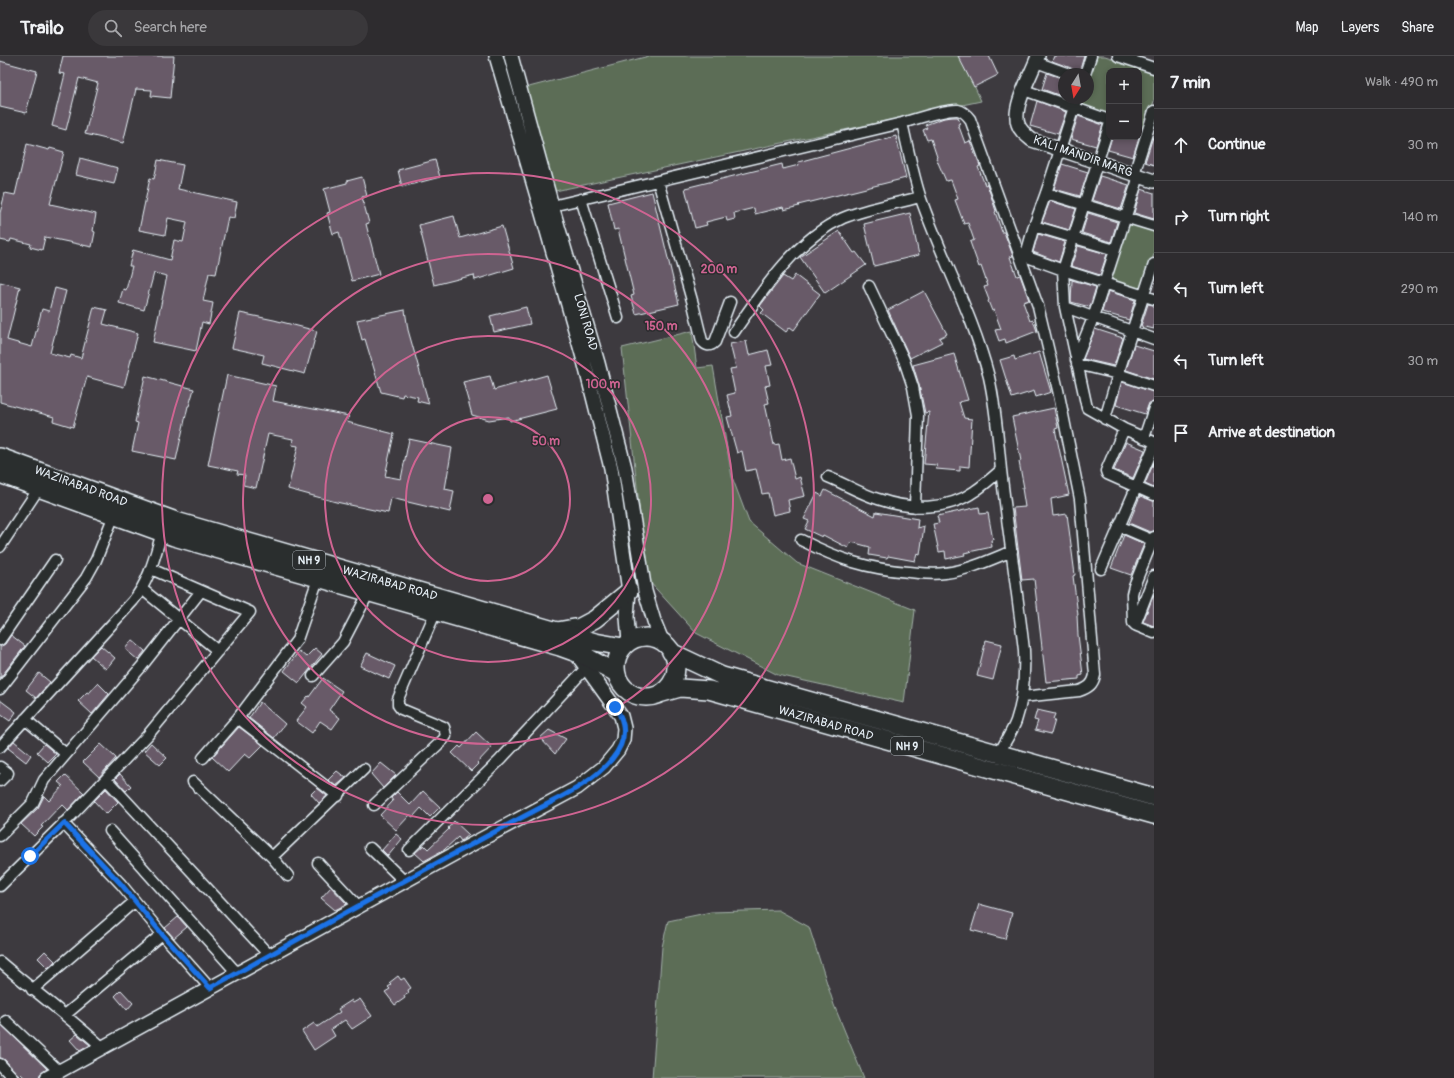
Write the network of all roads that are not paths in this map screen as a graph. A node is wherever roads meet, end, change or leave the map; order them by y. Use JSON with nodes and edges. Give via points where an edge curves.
{"nodes":[{"id":1,"x":496,"y":56,"type":"edge"},
{"id":2,"x":511,"y":56,"type":"edge"},
{"id":3,"x":1091,"y":56,"type":"edge"},
{"id":4,"x":1118,"y":56,"type":"edge"},
{"id":5,"x":1130,"y":58,"type":"edge"},
{"id":6,"x":1037,"y":59,"type":"edge"},
{"id":7,"x":1087,"y":68,"type":"edge"},
{"id":8,"x":1154,"y":68,"type":"edge"},
{"id":9,"x":1058,"y":69,"type":"edge"},
{"id":10,"x":1024,"y":90,"type":"junction"},
{"id":11,"x":1058,"y":98,"type":"edge"},
{"id":12,"x":1074,"y":104,"type":"edge"},
{"id":13,"x":1079,"y":104,"type":"edge"},
{"id":14,"x":1154,"y":111,"type":"edge"},
{"id":15,"x":1106,"y":118,"type":"edge"},
{"id":16,"x":902,"y":123,"type":"junction"},
{"id":17,"x":1147,"y":133,"type":"edge"},
{"id":18,"x":1106,"y":135,"type":"edge"},
{"id":19,"x":1060,"y":149,"type":"junction"},
{"id":20,"x":1097,"y":161,"type":"junction"},
{"id":21,"x":1137,"y":175,"type":"junction"},
{"id":22,"x":658,"y":181,"type":"junction"},
{"id":23,"x":1154,"y":181,"type":"edge"},
{"id":24,"x":1046,"y":193,"type":"junction"},
{"id":25,"x":920,"y":197,"type":"junction"},
{"id":26,"x":581,"y":199,"type":"junction"},
{"id":27,"x":1084,"y":205,"type":"junction"},
{"id":28,"x":552,"y":206,"type":"junction"},
{"id":29,"x":1126,"y":217,"type":"junction"},
{"id":30,"x":1034,"y":226,"type":"junction"},
{"id":31,"x":1154,"y":226,"type":"edge"},
{"id":32,"x":1073,"y":238,"type":"junction"},
{"id":33,"x":1115,"y":250,"type":"junction"},
{"id":34,"x":1154,"y":264,"type":"edge"},
{"id":35,"x":1063,"y":270,"type":"junction"},
{"id":36,"x":1104,"y":282,"type":"junction"},
{"id":37,"x":869,"y":286,"type":"dead end"},
{"id":38,"x":1144,"y":296,"type":"junction"},
{"id":39,"x":1154,"y":299,"type":"edge"},
{"id":40,"x":730,"y":302,"type":"dead end"},
{"id":41,"x":1065,"y":307,"type":"junction"},
{"id":42,"x":618,"y":318,"type":"dead end"},
{"id":43,"x":1093,"y":318,"type":"junction"},
{"id":44,"x":1132,"y":331,"type":"junction"},
{"id":45,"x":734,"y":332,"type":"dead end"},
{"id":46,"x":1154,"y":339,"type":"edge"},
{"id":47,"x":1077,"y":362,"type":"junction"},
{"id":48,"x":1118,"y":374,"type":"junction"},
{"id":49,"x":595,"y":377,"type":"junction"},
{"id":50,"x":1154,"y":386,"type":"edge"},
{"id":51,"x":1154,"y":408,"type":"edge"},
{"id":52,"x":1105,"y":419,"type":"junction"},
{"id":53,"x":1124,"y":429,"type":"junction"},
{"id":54,"x":1144,"y":438,"type":"junction"},
{"id":55,"x":1154,"y":442,"type":"edge"},
{"id":56,"x":1154,"y":446,"type":"edge"},
{"id":57,"x":0,"y":457,"type":"edge"},
{"id":58,"x":1001,"y":470,"type":"junction"},
{"id":59,"x":0,"y":474,"type":"edge"},
{"id":60,"x":828,"y":477,"type":"dead end"},
{"id":61,"x":39,"y":488,"type":"junction"},
{"id":62,"x":1136,"y":488,"type":"junction"},
{"id":63,"x":1154,"y":495,"type":"edge"},
{"id":64,"x":915,"y":507,"type":"junction"},
{"id":65,"x":114,"y":515,"type":"junction"},
{"id":66,"x":164,"y":525,"type":"junction"},
{"id":67,"x":1119,"y":526,"type":"junction"},
{"id":68,"x":1154,"y":539,"type":"edge"},
{"id":69,"x":801,"y":540,"type":"dead end"},
{"id":70,"x":0,"y":547,"type":"edge"},
{"id":71,"x":1012,"y":551,"type":"junction"},
{"id":72,"x":55,"y":560,"type":"dead end"},
{"id":73,"x":151,"y":569,"type":"junction"},
{"id":74,"x":1101,"y":569,"type":"dead end"},
{"id":75,"x":320,"y":571,"type":"junction"},
{"id":76,"x":1154,"y":576,"type":"edge"},
{"id":77,"x":1136,"y":581,"type":"junction"},
{"id":78,"x":634,"y":585,"type":"junction"},
{"id":79,"x":1152,"y":587,"type":"edge"},
{"id":80,"x":142,"y":589,"type":"junction"},
{"id":81,"x":201,"y":591,"type":"junction"},
{"id":82,"x":369,"y":592,"type":"junction"},
{"id":83,"x":436,"y":611,"type":"junction"},
{"id":84,"x":179,"y":620,"type":"junction"},
{"id":85,"x":1134,"y":625,"type":"junction"},
{"id":86,"x":557,"y":631,"type":"junction"},
{"id":87,"x":1154,"y":633,"type":"edge"},
{"id":88,"x":0,"y":640,"type":"edge"},
{"id":89,"x":626,"y":645,"type":"junction"},
{"id":90,"x":667,"y":647,"type":"junction"},
{"id":91,"x":218,"y":651,"type":"junction"},
{"id":92,"x":575,"y":652,"type":"junction"},
{"id":93,"x":586,"y":668,"type":"junction"},
{"id":94,"x":616,"y":673,"type":"junction"},
{"id":95,"x":314,"y":676,"type":"dead end"},
{"id":96,"x":0,"y":689,"type":"edge"},
{"id":97,"x":659,"y":694,"type":"junction"},
{"id":98,"x":1022,"y":697,"type":"junction"},
{"id":99,"x":238,"y":718,"type":"junction"},
{"id":100,"x":25,"y":720,"type":"junction"},
{"id":101,"x":0,"y":747,"type":"edge"},
{"id":102,"x":66,"y":754,"type":"junction"},
{"id":103,"x":999,"y":754,"type":"junction"},
{"id":104,"x":203,"y":758,"type":"dead end"},
{"id":105,"x":0,"y":767,"type":"edge"},
{"id":106,"x":364,"y":770,"type":"dead end"},
{"id":107,"x":106,"y":779,"type":"junction"},
{"id":108,"x":0,"y":781,"type":"edge"},
{"id":109,"x":193,"y":782,"type":"dead end"},
{"id":110,"x":338,"y":796,"type":"junction"},
{"id":111,"x":1154,"y":797,"type":"edge"},
{"id":112,"x":374,"y":805,"type":"dead end"},
{"id":113,"x":1154,"y":815,"type":"edge"},
{"id":114,"x":64,"y":823,"type":"junction"},
{"id":115,"x":110,"y":831,"type":"dead end"},
{"id":116,"x":0,"y":836,"type":"edge"},
{"id":117,"x":370,"y":848,"type":"dead end"},
{"id":118,"x":409,"y":850,"type":"dead end"},
{"id":119,"x":272,"y":857,"type":"junction"},
{"id":120,"x":318,"y":863,"type":"dead end"},
{"id":121,"x":288,"y":876,"type":"dead end"},
{"id":122,"x":404,"y":881,"type":"junction"},
{"id":123,"x":0,"y":886,"type":"edge"},
{"id":124,"x":135,"y":901,"type":"junction"},
{"id":125,"x":359,"y":907,"type":"junction"},
{"id":126,"x":162,"y":934,"type":"junction"},
{"id":127,"x":269,"y":955,"type":"junction"},
{"id":128,"x":0,"y":962,"type":"edge"},
{"id":129,"x":237,"y":973,"type":"junction"},
{"id":130,"x":210,"y":988,"type":"junction"},
{"id":131,"x":32,"y":990,"type":"junction"},
{"id":132,"x":65,"y":1015,"type":"junction"},
{"id":133,"x":6,"y":1021,"type":"dead end"},
{"id":134,"x":102,"y":1047,"type":"junction"},
{"id":135,"x":0,"y":1064,"type":"edge"},
{"id":136,"x":59,"y":1071,"type":"junction"},
{"id":137,"x":13,"y":1078,"type":"edge"},
{"id":138,"x":47,"y":1078,"type":"edge"}],
"edges":[{"from":1,"to":49,"type":"street","name":"LONI ROAD","via":[[541,210]]},
{"from":2,"to":28,"type":"street","name":"LONI ROAD"},
{"from":3,"to":7,"type":"street"},
{"from":4,"to":5,"type":"street"},
{"from":5,"to":8,"type":"street"},
{"from":6,"to":9,"type":"street"},
{"from":6,"to":10,"type":"street","name":"KALI MANDIR MARG"},
{"from":10,"to":11,"type":"street"},
{"from":10,"to":19,"type":"street","name":"KALI MANDIR MARG","via":[[1017,112],[1018,124],[1032,140]]},
{"from":12,"to":19,"type":"street"},
{"from":13,"to":15,"type":"street"},
{"from":14,"to":17,"type":"street"},
{"from":16,"to":22,"type":"street"},
{"from":16,"to":25,"type":"street"},
{"from":16,"to":98,"type":"street","via":[[958,110],[966,113],[970,119],[1038,306],[1058,390],[1080,499],[1095,675],[1093,683],[1079,691]]},
{"from":17,"to":21,"type":"street"},
{"from":18,"to":20,"type":"street"},
{"from":19,"to":20,"type":"street","name":"KALI MANDIR MARG"},
{"from":19,"to":24,"type":"street"},
{"from":20,"to":21,"type":"street","name":"KALI MANDIR MARG"},
{"from":20,"to":27,"type":"street"},
{"from":21,"to":23,"type":"street","name":"KALI MANDIR MARG"},
{"from":21,"to":29,"type":"street"},
{"from":22,"to":26,"type":"street"},
{"from":22,"to":40,"type":"street","via":[[702,341],[708,346],[715,342]]},
{"from":24,"to":27,"type":"street"},
{"from":24,"to":30,"type":"street"},
{"from":25,"to":45,"type":"street","via":[[843,218],[824,229],[785,262]]},
{"from":25,"to":58,"type":"street","via":[[965,304],[989,377],[995,407]]},
{"from":26,"to":28,"type":"street"},
{"from":26,"to":42,"type":"street"},
{"from":27,"to":29,"type":"street"},
{"from":27,"to":32,"type":"street"},
{"from":28,"to":49,"type":"street","name":"LONI ROAD"},
{"from":29,"to":31,"type":"street"},
{"from":29,"to":33,"type":"street"},
{"from":30,"to":32,"type":"street"},
{"from":30,"to":35,"type":"street","via":[[1026,251],[1028,256]]},
{"from":32,"to":33,"type":"street"},
{"from":32,"to":35,"type":"street"},
{"from":33,"to":36,"type":"street"},
{"from":34,"to":38,"type":"street"},
{"from":35,"to":36,"type":"street"},
{"from":35,"to":41,"type":"street"},
{"from":36,"to":38,"type":"street"},
{"from":36,"to":43,"type":"street"},
{"from":37,"to":64,"type":"street","via":[[904,360],[913,387],[918,415]]},
{"from":38,"to":39,"type":"street"},
{"from":38,"to":44,"type":"street"},
{"from":41,"to":43,"type":"street"},
{"from":41,"to":47,"type":"street"},
{"from":43,"to":44,"type":"street"},
{"from":43,"to":47,"type":"street"},
{"from":44,"to":46,"type":"street"},
{"from":44,"to":48,"type":"street"},
{"from":47,"to":48,"type":"street"},
{"from":47,"to":52,"type":"street","via":[[1087,408]]},
{"from":48,"to":50,"type":"street"},
{"from":48,"to":52,"type":"street"},
{"from":49,"to":78,"type":"street","name":"LONI ROAD"},
{"from":49,"to":78,"type":"street","name":"LONI ROAD","via":[[625,468]]},
{"from":51,"to":54,"type":"street"},
{"from":52,"to":53,"type":"street"},
{"from":53,"to":54,"type":"street"},
{"from":53,"to":62,"type":"street","via":[[1106,471],[1109,476]]},
{"from":54,"to":55,"type":"street"},
{"from":56,"to":62,"type":"street"},
{"from":57,"to":66,"type":"main road","name":"WAZIRABAD ROAD","number":"NH 9"},
{"from":58,"to":64,"type":"street","via":[[975,491],[950,504]]},
{"from":58,"to":71,"type":"street"},
{"from":59,"to":61,"type":"main road","name":"WAZIRABAD ROAD","number":"NH 9"},
{"from":60,"to":64,"type":"street","via":[[878,499]]},
{"from":61,"to":65,"type":"main road","name":"WAZIRABAD ROAD","number":"NH 9"},
{"from":61,"to":70,"type":"street"},
{"from":62,"to":63,"type":"street"},
{"from":62,"to":67,"type":"street"},
{"from":65,"to":66,"type":"main road","name":"WAZIRABAD ROAD","number":"NH 9"},
{"from":65,"to":96,"type":"street","via":[[86,578]]},
{"from":66,"to":73,"type":"street"},
{"from":66,"to":75,"type":"main road","name":"WAZIRABAD ROAD","number":"NH 9"},
{"from":67,"to":68,"type":"street"},
{"from":67,"to":74,"type":"street"},
{"from":68,"to":77,"type":"street"},
{"from":69,"to":71,"type":"street","via":[[864,566],[929,574],[977,566]]},
{"from":71,"to":98,"type":"street","via":[[1024,650]]},
{"from":72,"to":88,"type":"street"},
{"from":73,"to":80,"type":"street"},
{"from":73,"to":81,"type":"street"},
{"from":75,"to":82,"type":"main road","name":"WAZIRABAD ROAD","number":"NH 9"},
{"from":75,"to":86,"type":"main road","name":"WAZIRABAD ROAD","number":"NH 9"},
{"from":75,"to":99,"type":"street","via":[[297,640]]},
{"from":76,"to":79,"type":"street"},
{"from":77,"to":79,"type":"street"},
{"from":77,"to":85,"type":"street","via":[[1132,594]]},
{"from":78,"to":86,"type":"main road","via":[[595,619],[580,627]]},
{"from":78,"to":89,"type":"street","via":[[627,617]]},
{"from":78,"to":90,"type":"street"},
{"from":79,"to":85,"type":"street"},
{"from":80,"to":84,"type":"street"},
{"from":80,"to":100,"type":"street"},
{"from":81,"to":84,"type":"street"},
{"from":81,"to":91,"type":"street","via":[[250,612]]},
{"from":82,"to":83,"type":"main road","name":"WAZIRABAD ROAD","number":"NH 9"},
{"from":82,"to":95,"type":"street","via":[[343,642]]},
{"from":83,"to":92,"type":"main road","name":"WAZIRABAD ROAD","number":"NH 9"},
{"from":83,"to":112,"type":"street","via":[[398,699],[398,705],[401,709],[444,727],[446,736]]},
{"from":84,"to":91,"type":"street"},
{"from":84,"to":102,"type":"street"},
{"from":85,"to":87,"type":"street"},
{"from":86,"to":89,"type":"main road","name":"WAZIRABAD ROAD","number":"NH 9","via":[[595,642]]},
{"from":89,"to":90,"type":"main road","via":[[643,637],[652,638]]},
{"from":89,"to":94,"type":"main road","via":[[617,659]]},
{"from":90,"to":97,"type":"main road","via":[[676,664],[675,676],[669,687]]},
{"from":90,"to":103,"type":"main road","name":"WAZIRABAD ROAD","number":"NH 9","via":[[722,676]]},
{"from":91,"to":107,"type":"street","via":[[147,736]]},
{"from":92,"to":93,"type":"street"},
{"from":92,"to":94,"type":"main road","name":"WAZIRABAD ROAD","number":"NH 9"},
{"from":93,"to":118,"type":"street","via":[[500,760]]},
{"from":93,"to":122,"type":"street","via":[[621,716],[623,740],[612,759],[577,788]]},
{"from":94,"to":97,"type":"main road","via":[[621,684],[634,695],[643,697]]},
{"from":97,"to":113,"type":"main road","name":"WAZIRABAD ROAD","number":"NH 9","via":[[680,688],[709,690]]},
{"from":98,"to":103,"type":"street","via":[[1016,721]]},
{"from":99,"to":104,"type":"street"},
{"from":99,"to":110,"type":"street"},
{"from":100,"to":101,"type":"street"},
{"from":100,"to":102,"type":"street"},
{"from":102,"to":116,"type":"street","via":[[44,780],[33,803]]},
{"from":103,"to":111,"type":"main road","name":"WAZIRABAD ROAD","number":"NH 9"},
{"from":105,"to":108,"type":"street","via":[[8,773]]},
{"from":106,"to":110,"type":"street"},
{"from":107,"to":114,"type":"street"},
{"from":107,"to":127,"type":"street"},
{"from":109,"to":119,"type":"street"},
{"from":110,"to":119,"type":"street"},
{"from":114,"to":123,"type":"street"},
{"from":114,"to":124,"type":"street"},
{"from":115,"to":129,"type":"street"},
{"from":117,"to":122,"type":"street"},
{"from":119,"to":121,"type":"street"},
{"from":120,"to":125,"type":"street"},
{"from":122,"to":125,"type":"street"},
{"from":124,"to":126,"type":"street"},
{"from":124,"to":131,"type":"street"},
{"from":125,"to":127,"type":"street"},
{"from":126,"to":130,"type":"street"},
{"from":126,"to":132,"type":"street"},
{"from":127,"to":129,"type":"street"},
{"from":128,"to":131,"type":"street"},
{"from":129,"to":130,"type":"street"},
{"from":130,"to":134,"type":"street"},
{"from":131,"to":132,"type":"street"},
{"from":132,"to":134,"type":"street"},
{"from":133,"to":136,"type":"street"},
{"from":134,"to":136,"type":"street"},
{"from":135,"to":137,"type":"street"},
{"from":136,"to":138,"type":"street"}]}
